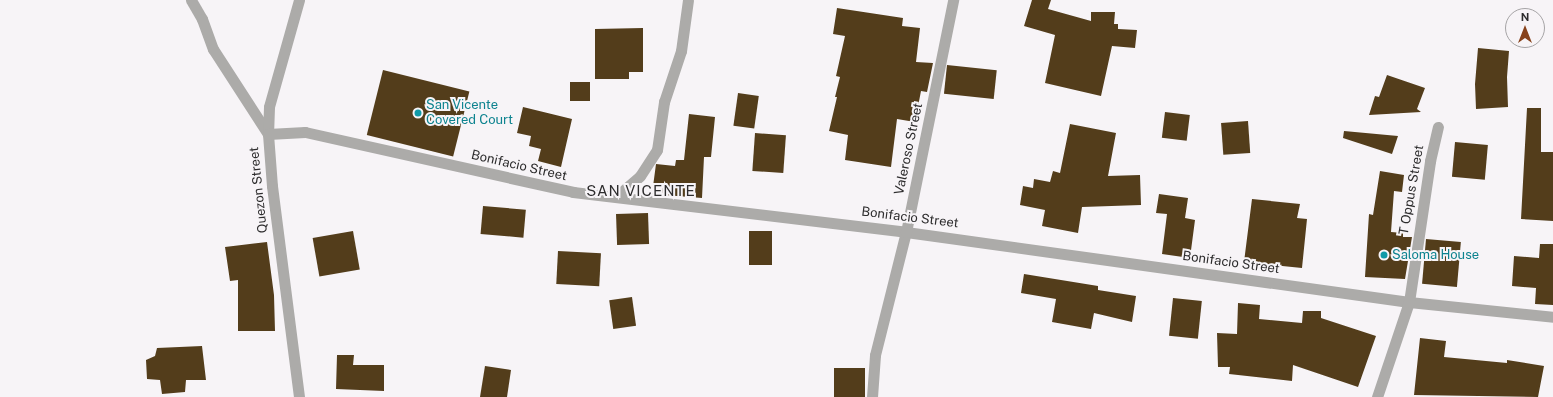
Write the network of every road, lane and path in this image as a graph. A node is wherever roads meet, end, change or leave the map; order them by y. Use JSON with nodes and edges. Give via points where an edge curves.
{"nodes":[{"id":1,"x":191,"y":0,"type":"edge"},
{"id":2,"x":298,"y":0,"type":"edge"},
{"id":3,"x":688,"y":0,"type":"edge"},
{"id":4,"x":954,"y":0,"type":"edge"},
{"id":5,"x":1438,"y":127,"type":"dead end"},
{"id":6,"x":268,"y":134,"type":"junction"},
{"id":7,"x":617,"y":196,"type":"junction"},
{"id":8,"x":906,"y":232,"type":"junction"},
{"id":9,"x":1409,"y":302,"type":"junction"},
{"id":10,"x":1553,"y":317,"type":"edge"},
{"id":11,"x":299,"y":397,"type":"edge"},
{"id":12,"x":872,"y":397,"type":"edge"},
{"id":13,"x":1377,"y":397,"type":"edge"}],
"edges":[{"from":1,"to":6,"type":"street","name":"Quezon Street","via":[[202,19],[213,49]]},
{"from":2,"to":6,"type":"street","via":[[269,107]]},
{"from":3,"to":7,"type":"street","via":[[681,51],[664,102],[657,150],[640,176]]},
{"from":4,"to":8,"type":"street","name":"Valeroso Street"},
{"from":5,"to":9,"type":"street","name":"T Oppus Street","via":[[1430,161]]},
{"from":6,"to":7,"type":"street","name":"Bonifacio Street","via":[[305,132],[573,192]]},
{"from":6,"to":11,"type":"street","name":"Quezon Street","via":[[272,186]]},
{"from":7,"to":8,"type":"street","name":"Bonifacio Street"},
{"from":8,"to":9,"type":"street","name":"Bonifacio Street"},
{"from":8,"to":12,"type":"street","name":"Valeroso Street","via":[[875,355]]},
{"from":9,"to":10,"type":"street","name":"Bonifacio Street"},
{"from":9,"to":13,"type":"street","name":"T Oppus Street"}]}
